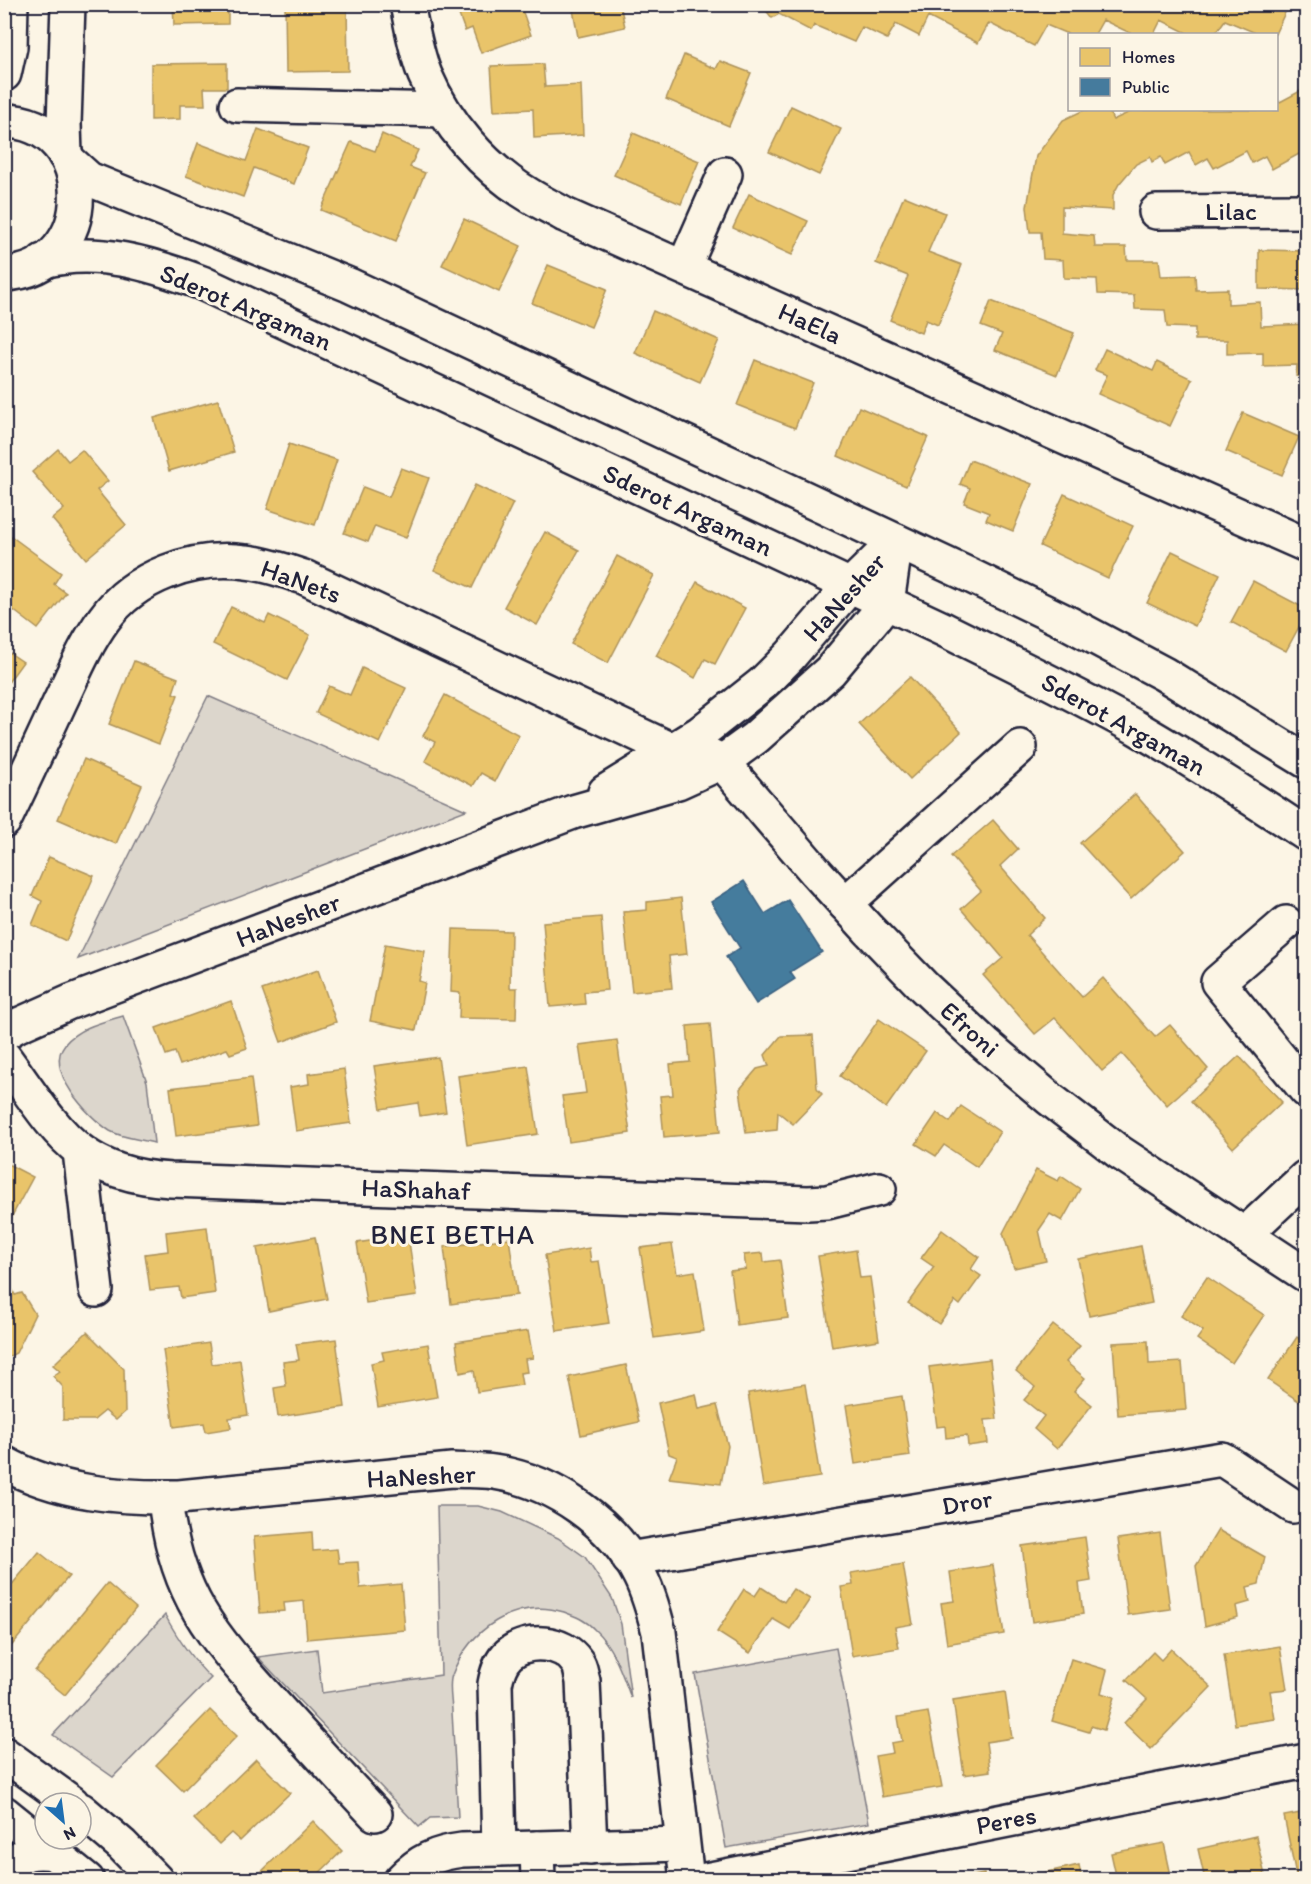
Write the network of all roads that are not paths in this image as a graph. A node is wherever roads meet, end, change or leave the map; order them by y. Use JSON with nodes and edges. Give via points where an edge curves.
{"nodes":[{"id":1,"x":11,"y":4,"type":"edge"},
{"id":2,"x":68,"y":4,"type":"edge"},
{"id":3,"x":407,"y":4,"type":"edge"},
{"id":4,"x":4,"y":74,"type":"edge"},
{"id":5,"x":237,"y":105,"type":"dead end"},
{"id":6,"x":443,"y":110,"type":"junction"},
{"id":7,"x":4,"y":121,"type":"edge"},
{"id":8,"x":67,"y":158,"type":"junction"},
{"id":9,"x":725,"y":174,"type":"dead end"},
{"id":10,"x":1156,"y":212,"type":"dead end"},
{"id":11,"x":1306,"y":212,"type":"edge"},
{"id":12,"x":684,"y":267,"type":"junction"},
{"id":13,"x":26,"y":268,"type":"edge"},
{"id":14,"x":4,"y":295,"type":"edge"},
{"id":15,"x":896,"y":541,"type":"junction"},
{"id":16,"x":1306,"y":545,"type":"edge"},
{"id":17,"x":850,"y":586,"type":"junction"},
{"id":18,"x":887,"y":603,"type":"junction"},
{"id":19,"x":1020,"y":747,"type":"dead end"},
{"id":20,"x":673,"y":750,"type":"junction"},
{"id":21,"x":1306,"y":761,"type":"edge"},
{"id":22,"x":722,"y":762,"type":"junction"},
{"id":23,"x":573,"y":812,"type":"junction"},
{"id":24,"x":4,"y":821,"type":"edge"},
{"id":25,"x":1306,"y":834,"type":"edge"},
{"id":26,"x":845,"y":904,"type":"junction"},
{"id":27,"x":1286,"y":923,"type":"dead end"},
{"id":28,"x":4,"y":1033,"type":"edge"},
{"id":29,"x":4,"y":1057,"type":"edge"},
{"id":30,"x":1306,"y":1090,"type":"edge"},
{"id":31,"x":80,"y":1152,"type":"junction"},
{"id":32,"x":1306,"y":1177,"type":"edge"},
{"id":33,"x":879,"y":1189,"type":"dead end"},
{"id":34,"x":1244,"y":1235,"type":"junction"},
{"id":35,"x":1306,"y":1275,"type":"edge"},
{"id":36,"x":96,"y":1290,"type":"dead end"},
{"id":37,"x":4,"y":1462,"type":"edge"},
{"id":38,"x":165,"y":1497,"type":"junction"},
{"id":39,"x":1293,"y":1506,"type":"dead end"},
{"id":40,"x":629,"y":1559,"type":"junction"},
{"id":41,"x":4,"y":1754,"type":"edge"},
{"id":42,"x":1306,"y":1761,"type":"edge"},
{"id":43,"x":55,"y":1791,"type":"edge"},
{"id":44,"x":4,"y":1813,"type":"edge"},
{"id":45,"x":375,"y":1815,"type":"dead end"},
{"id":46,"x":93,"y":1820,"type":"edge"},
{"id":47,"x":682,"y":1844,"type":"junction"},
{"id":48,"x":590,"y":1847,"type":"junction"},
{"id":49,"x":499,"y":1849,"type":"junction"},
{"id":50,"x":56,"y":1853,"type":"junction"},
{"id":51,"x":537,"y":1864,"type":"edge"},
{"id":52,"x":4,"y":1871,"type":"edge"},
{"id":53,"x":87,"y":1880,"type":"edge"},
{"id":54,"x":156,"y":1880,"type":"edge"},
{"id":55,"x":401,"y":1880,"type":"edge"},
{"id":56,"x":687,"y":1880,"type":"edge"},
{"id":57,"x":706,"y":1880,"type":"edge"}],
"edges":[{"from":1,"to":4,"type":"street","via":[[10,47]]},
{"from":2,"to":8,"type":"street","via":[[64,124]]},
{"from":3,"to":6,"type":"street","name":"HaEla","via":[[425,75]]},
{"from":5,"to":6,"type":"street"},
{"from":6,"to":12,"type":"street","name":"HaEla","via":[[473,149],[527,195]]},
{"from":7,"to":8,"type":"street","via":[[37,130],[50,138]]},
{"from":8,"to":13,"type":"street","via":[[78,190],[75,220],[61,246]]},
{"from":8,"to":15,"type":"street","via":[[89,179],[350,285]]},
{"from":9,"to":12,"type":"street"},
{"from":10,"to":11,"type":"street","name":"Lilac"},
{"from":12,"to":16,"type":"street","name":"HaEla"},
{"from":13,"to":14,"type":"street"},
{"from":13,"to":17,"type":"street","name":"Sderot Argaman","via":[[72,256],[107,257],[202,283]]},
{"from":15,"to":17,"type":"street","name":"HaNesher"},
{"from":15,"to":18,"type":"street","name":"HaNesher"},
{"from":15,"to":21,"type":"street","via":[[1068,623],[1164,674]]},
{"from":17,"to":18,"type":"street","name":"Sderot Argaman"},
{"from":17,"to":20,"type":"street","name":"HaNesher","via":[[762,684]]},
{"from":18,"to":22,"type":"street","name":"HaNesher","via":[[830,671]]},
{"from":18,"to":25,"type":"street","name":"Sderot Argaman","via":[[1134,727]]},
{"from":19,"to":26,"type":"street"},
{"from":20,"to":22,"type":"street","via":[[711,756]]},
{"from":20,"to":23,"type":"street","name":"HaNesher"},
{"from":20,"to":24,"type":"street","name":"HaNets","via":[[304,577],[275,567],[215,561],[155,576],[128,594],[104,618],[85,649]]},
{"from":22,"to":23,"type":"street","name":"HaNesher","via":[[678,782]]},
{"from":22,"to":26,"type":"street","name":"Efroni"},
{"from":23,"to":28,"type":"street","name":"HaNesher","via":[[70,1002]]},
{"from":26,"to":34,"type":"street","name":"Efroni","via":[[924,987],[1050,1099],[1119,1152]]},
{"from":27,"to":30,"type":"street","via":[[1218,982]]},
{"from":29,"to":31,"type":"street","name":"HaShahaf","via":[[55,1127]]},
{"from":31,"to":33,"type":"street","name":"HaShahaf","via":[[123,1173],[171,1180],[808,1203]]},
{"from":31,"to":36,"type":"street"},
{"from":32,"to":34,"type":"street"},
{"from":34,"to":35,"type":"street","name":"Efroni"},
{"from":37,"to":38,"type":"street","name":"HaNesher","via":[[53,1483],[95,1494]]},
{"from":38,"to":40,"type":"street","name":"HaNesher","via":[[446,1470],[493,1472],[531,1482],[566,1498],[595,1520]]},
{"from":38,"to":45,"type":"street","via":[[176,1560],[205,1621],[235,1660]]},
{"from":39,"to":40,"type":"street","name":"Dror","via":[[1222,1459]]},
{"from":40,"to":47,"type":"street","name":"HaNesher","via":[[652,1604],[659,1632]]},
{"from":41,"to":43,"type":"street"},
{"from":42,"to":57,"type":"street","name":"Peres"},
{"from":44,"to":50,"type":"street"},
{"from":46,"to":54,"type":"street"},
{"from":47,"to":48,"type":"street"},
{"from":47,"to":56,"type":"street","name":"HaNesher"},
{"from":48,"to":49,"type":"street","via":[[583,1681],[578,1664],[568,1652],[554,1645],[538,1644],[509,1654],[499,1667],[495,1684]]},
{"from":48,"to":51,"type":"street"},
{"from":49,"to":51,"type":"street"},
{"from":49,"to":55,"type":"street","via":[[446,1852],[416,1865]]},
{"from":50,"to":52,"type":"street","via":[[35,1850],[21,1855]]},
{"from":50,"to":53,"type":"street"}]}
